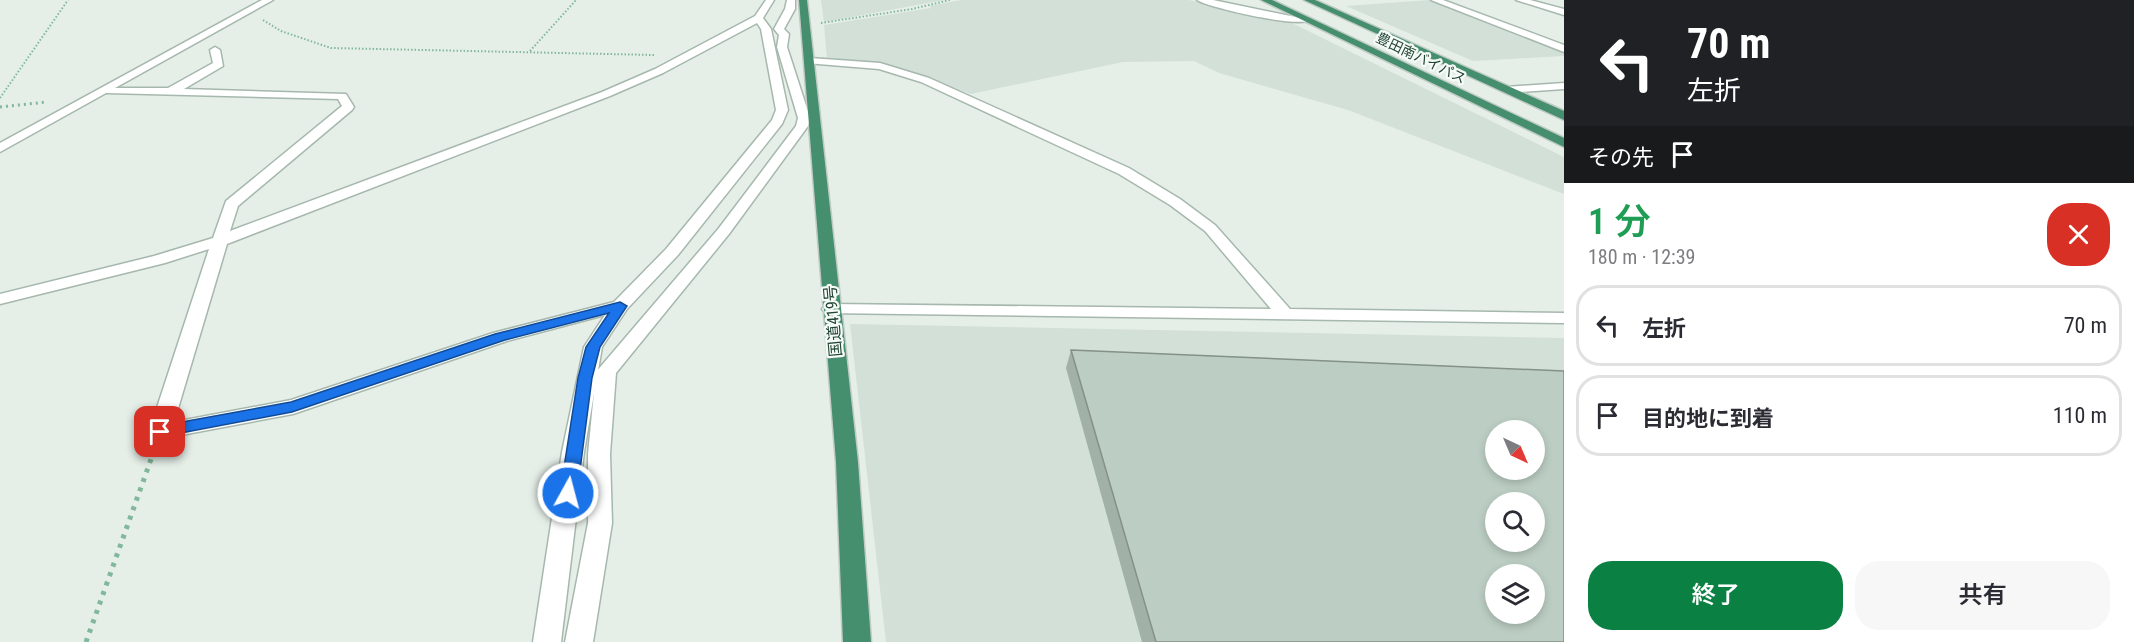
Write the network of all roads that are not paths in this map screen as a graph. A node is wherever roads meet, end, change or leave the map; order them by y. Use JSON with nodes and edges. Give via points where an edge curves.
{"nodes":[{"id":1,"x":269,"y":0,"type":"edge"},
{"id":2,"x":770,"y":0,"type":"edge"},
{"id":3,"x":791,"y":0,"type":"edge"},
{"id":4,"x":803,"y":0,"type":"edge"},
{"id":5,"x":1201,"y":0,"type":"edge"},
{"id":6,"x":1265,"y":0,"type":"edge"},
{"id":7,"x":1282,"y":0,"type":"edge"},
{"id":8,"x":1308,"y":0,"type":"edge"},
{"id":9,"x":1435,"y":0,"type":"edge"},
{"id":10,"x":1520,"y":0,"type":"edge"},
{"id":11,"x":1564,"y":12,"type":"edge"},
{"id":12,"x":758,"y":18,"type":"junction"},
{"id":13,"x":1305,"y":20,"type":"junction"},
{"id":14,"x":1323,"y":28,"type":"junction"},
{"id":15,"x":1564,"y":49,"type":"edge"},
{"id":16,"x":215,"y":50,"type":"dead end"},
{"id":17,"x":810,"y":61,"type":"junction"},
{"id":18,"x":1564,"y":86,"type":"edge"},
{"id":19,"x":106,"y":90,"type":"junction"},
{"id":20,"x":1506,"y":90,"type":"junction"},
{"id":21,"x":170,"y":92,"type":"junction"},
{"id":22,"x":1564,"y":116,"type":"edge"},
{"id":23,"x":1564,"y":143,"type":"edge"},
{"id":24,"x":0,"y":148,"type":"edge"},
{"id":25,"x":219,"y":241,"type":"junction"},
{"id":26,"x":0,"y":299,"type":"edge"},
{"id":27,"x":620,"y":306,"type":"junction"},
{"id":28,"x":831,"y":309,"type":"junction"},
{"id":29,"x":1284,"y":313,"type":"junction"},
{"id":30,"x":1564,"y":318,"type":"edge"},
{"id":31,"x":547,"y":642,"type":"edge"},
{"id":32,"x":579,"y":642,"type":"edge"},
{"id":33,"x":857,"y":642,"type":"edge"}],
"edges":[{"from":1,"to":19,"type":"street"},
{"from":2,"to":12,"type":"street"},
{"from":3,"to":32,"type":"street","via":[[779,29],[784,34],[782,47],[804,118],[802,126],[724,231],[606,372],[599,454],[600,523]]},
{"from":4,"to":17,"type":"highway","name":"国道419号"},
{"from":5,"to":13,"type":"street"},
{"from":6,"to":13,"type":"highway","name":"豊田南バイパス"},
{"from":7,"to":14,"type":"highway"},
{"from":8,"to":20,"type":"highway","name":"豊田南バイパス"},
{"from":9,"to":15,"type":"street"},
{"from":10,"to":11,"type":"street"},
{"from":12,"to":25,"type":"street","via":[[606,94]]},
{"from":12,"to":27,"type":"street","via":[[766,29],[782,110],[778,121],[672,252]]},
{"from":13,"to":14,"type":"highway","name":"豊田南バイパス"},
{"from":14,"to":23,"type":"highway","name":"豊田南バイパス"},
{"from":16,"to":21,"type":"street","via":[[219,64]]},
{"from":17,"to":28,"type":"highway","name":"国道419号"},
{"from":17,"to":29,"type":"street","via":[[880,66],[925,80],[1124,171],[1209,228]]},
{"from":18,"to":20,"type":"street"},
{"from":19,"to":21,"type":"street"},
{"from":19,"to":24,"type":"street"},
{"from":20,"to":22,"type":"highway","name":"豊田南バイパス"},
{"from":21,"to":25,"type":"street","via":[[342,96],[348,107],[231,204]]},
{"from":25,"to":26,"type":"street","via":[[159,260]]},
{"from":25,"to":27,"type":"street","via":[[160,432],[292,407],[500,337]]},
{"from":27,"to":31,"type":"street","via":[[593,347],[585,378]]},
{"from":28,"to":29,"type":"street"},
{"from":28,"to":33,"type":"highway","name":"国道419号","via":[[847,462]]},
{"from":29,"to":30,"type":"street"}]}
